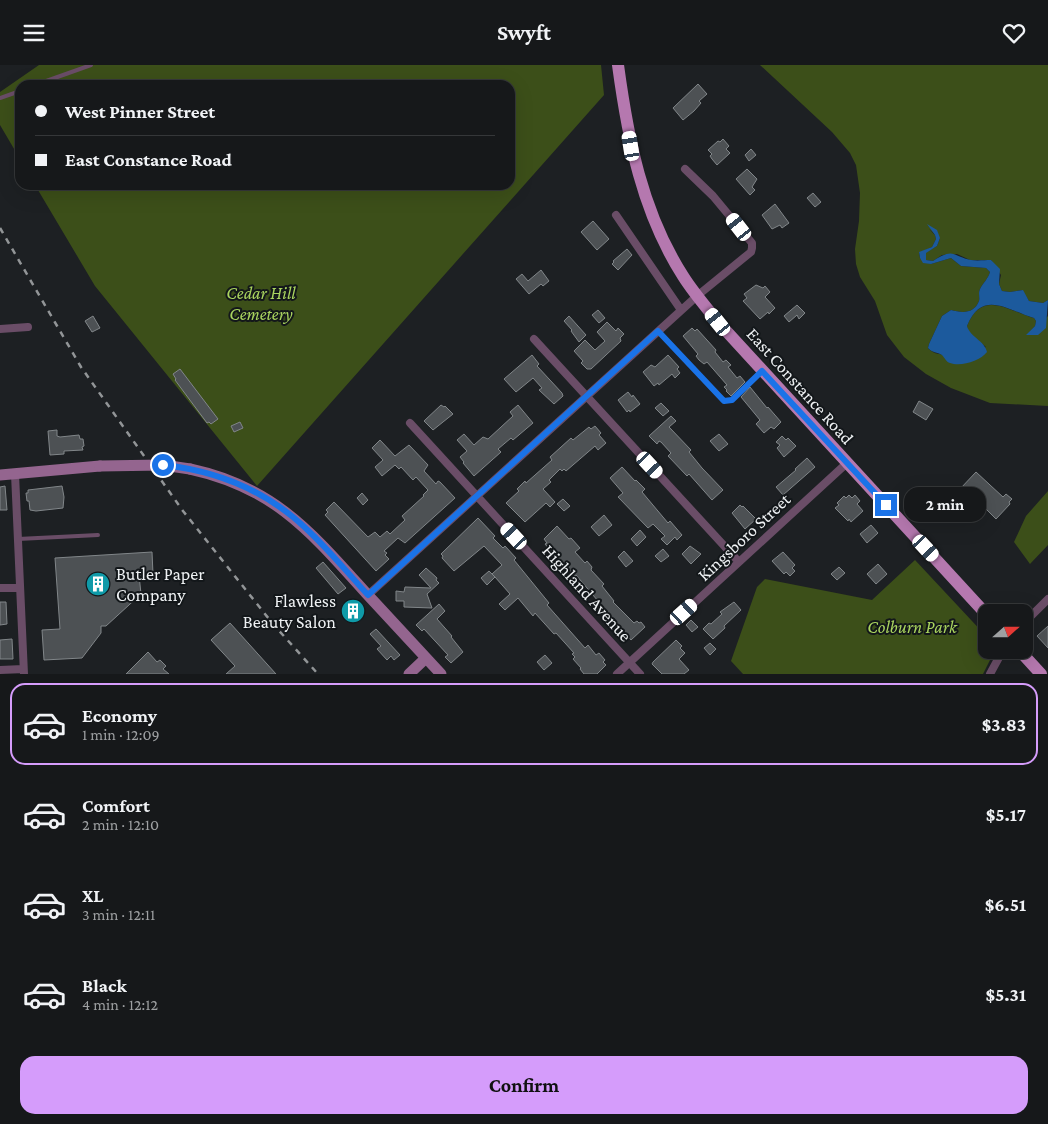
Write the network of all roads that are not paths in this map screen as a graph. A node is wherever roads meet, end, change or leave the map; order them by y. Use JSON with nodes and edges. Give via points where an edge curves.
{"nodes":[{"id":1,"x":92,"y":65,"type":"edge"},
{"id":2,"x":618,"y":65,"type":"edge"},
{"id":3,"x":49,"y":80,"type":"edge"},
{"id":4,"x":15,"y":93,"type":"edge"},
{"id":5,"x":0,"y":98,"type":"edge"},
{"id":6,"x":685,"y":169,"type":"dead end"},
{"id":7,"x":616,"y":215,"type":"dead end"},
{"id":8,"x":697,"y":296,"type":"junction"},
{"id":9,"x":681,"y":310,"type":"junction"},
{"id":10,"x":28,"y":327,"type":"dead end"},
{"id":11,"x":0,"y":329,"type":"edge"},
{"id":12,"x":658,"y":331,"type":"junction"},
{"id":13,"x":534,"y":339,"type":"dead end"},
{"id":14,"x":762,"y":371,"type":"junction"},
{"id":15,"x":586,"y":396,"type":"junction"},
{"id":16,"x":410,"y":423,"type":"dead end"},
{"id":17,"x":847,"y":463,"type":"junction"},
{"id":18,"x":15,"y":474,"type":"junction"},
{"id":19,"x":0,"y":475,"type":"edge"},
{"id":20,"x":478,"y":496,"type":"junction"},
{"id":21,"x":98,"y":535,"type":"dead end"},
{"id":22,"x":18,"y":539,"type":"junction"},
{"id":23,"x":739,"y":562,"type":"junction"},
{"id":24,"x":0,"y":588,"type":"edge"},
{"id":25,"x":20,"y":588,"type":"junction"},
{"id":26,"x":368,"y":595,"type":"junction"},
{"id":27,"x":1048,"y":599,"type":"edge"},
{"id":28,"x":978,"y":605,"type":"edge"},
{"id":29,"x":1033,"y":614,"type":"edge"},
{"id":30,"x":426,"y":658,"type":"junction"},
{"id":31,"x":998,"y":659,"type":"edge"},
{"id":32,"x":1027,"y":659,"type":"edge"},
{"id":33,"x":630,"y":662,"type":"junction"},
{"id":34,"x":0,"y":669,"type":"edge"},
{"id":35,"x":23,"y":671,"type":"edge"},
{"id":36,"x":409,"y":674,"type":"edge"},
{"id":37,"x":441,"y":674,"type":"edge"},
{"id":38,"x":617,"y":674,"type":"edge"},
{"id":39,"x":640,"y":674,"type":"edge"},
{"id":40,"x":990,"y":674,"type":"edge"},
{"id":41,"x":1041,"y":674,"type":"edge"}],
"edges":[{"from":1,"to":3,"type":"lane"},
{"from":2,"to":8,"type":"main road","name":"East Constance Road","via":[[631,146],[645,197],[668,251]]},
{"from":4,"to":5,"type":"lane"},
{"from":6,"to":8,"type":"street","via":[[752,243],[751,252]]},
{"from":7,"to":9,"type":"street"},
{"from":8,"to":9,"type":"street"},
{"from":8,"to":14,"type":"main road","name":"East Constance Road"},
{"from":9,"to":12,"type":"street"},
{"from":10,"to":11,"type":"street"},
{"from":12,"to":14,"type":"lane","via":[[724,401],[732,400]]},
{"from":12,"to":15,"type":"street"},
{"from":13,"to":15,"type":"street"},
{"from":14,"to":17,"type":"main road","name":"East Constance Road"},
{"from":15,"to":20,"type":"street"},
{"from":15,"to":23,"type":"street"},
{"from":16,"to":20,"type":"street","name":"Highland Avenue"},
{"from":17,"to":23,"type":"street","name":"Kingsboro Street"},
{"from":17,"to":28,"type":"main road","name":"East Constance Road"},
{"from":18,"to":19,"type":"main road"},
{"from":18,"to":22,"type":"street"},
{"from":18,"to":26,"type":"main road","bridge":true,"via":[[100,466],[163,465],[231,481],[278,506],[303,526]]},
{"from":20,"to":26,"type":"street"},
{"from":20,"to":33,"type":"street","name":"Highland Avenue"},
{"from":21,"to":22,"type":"lane"},
{"from":22,"to":25,"type":"street"},
{"from":23,"to":33,"type":"street","name":"Kingsboro Street"},
{"from":24,"to":25,"type":"street"},
{"from":25,"to":35,"type":"street"},
{"from":26,"to":30,"type":"main road"},
{"from":27,"to":29,"type":"street"},
{"from":30,"to":36,"type":"main road"},
{"from":30,"to":37,"type":"main road"},
{"from":31,"to":40,"type":"street"},
{"from":32,"to":41,"type":"main road"},
{"from":33,"to":38,"type":"street","name":"Kingsboro Street"},
{"from":33,"to":39,"type":"street","name":"Highland Avenue"},
{"from":34,"to":35,"type":"street"}]}
